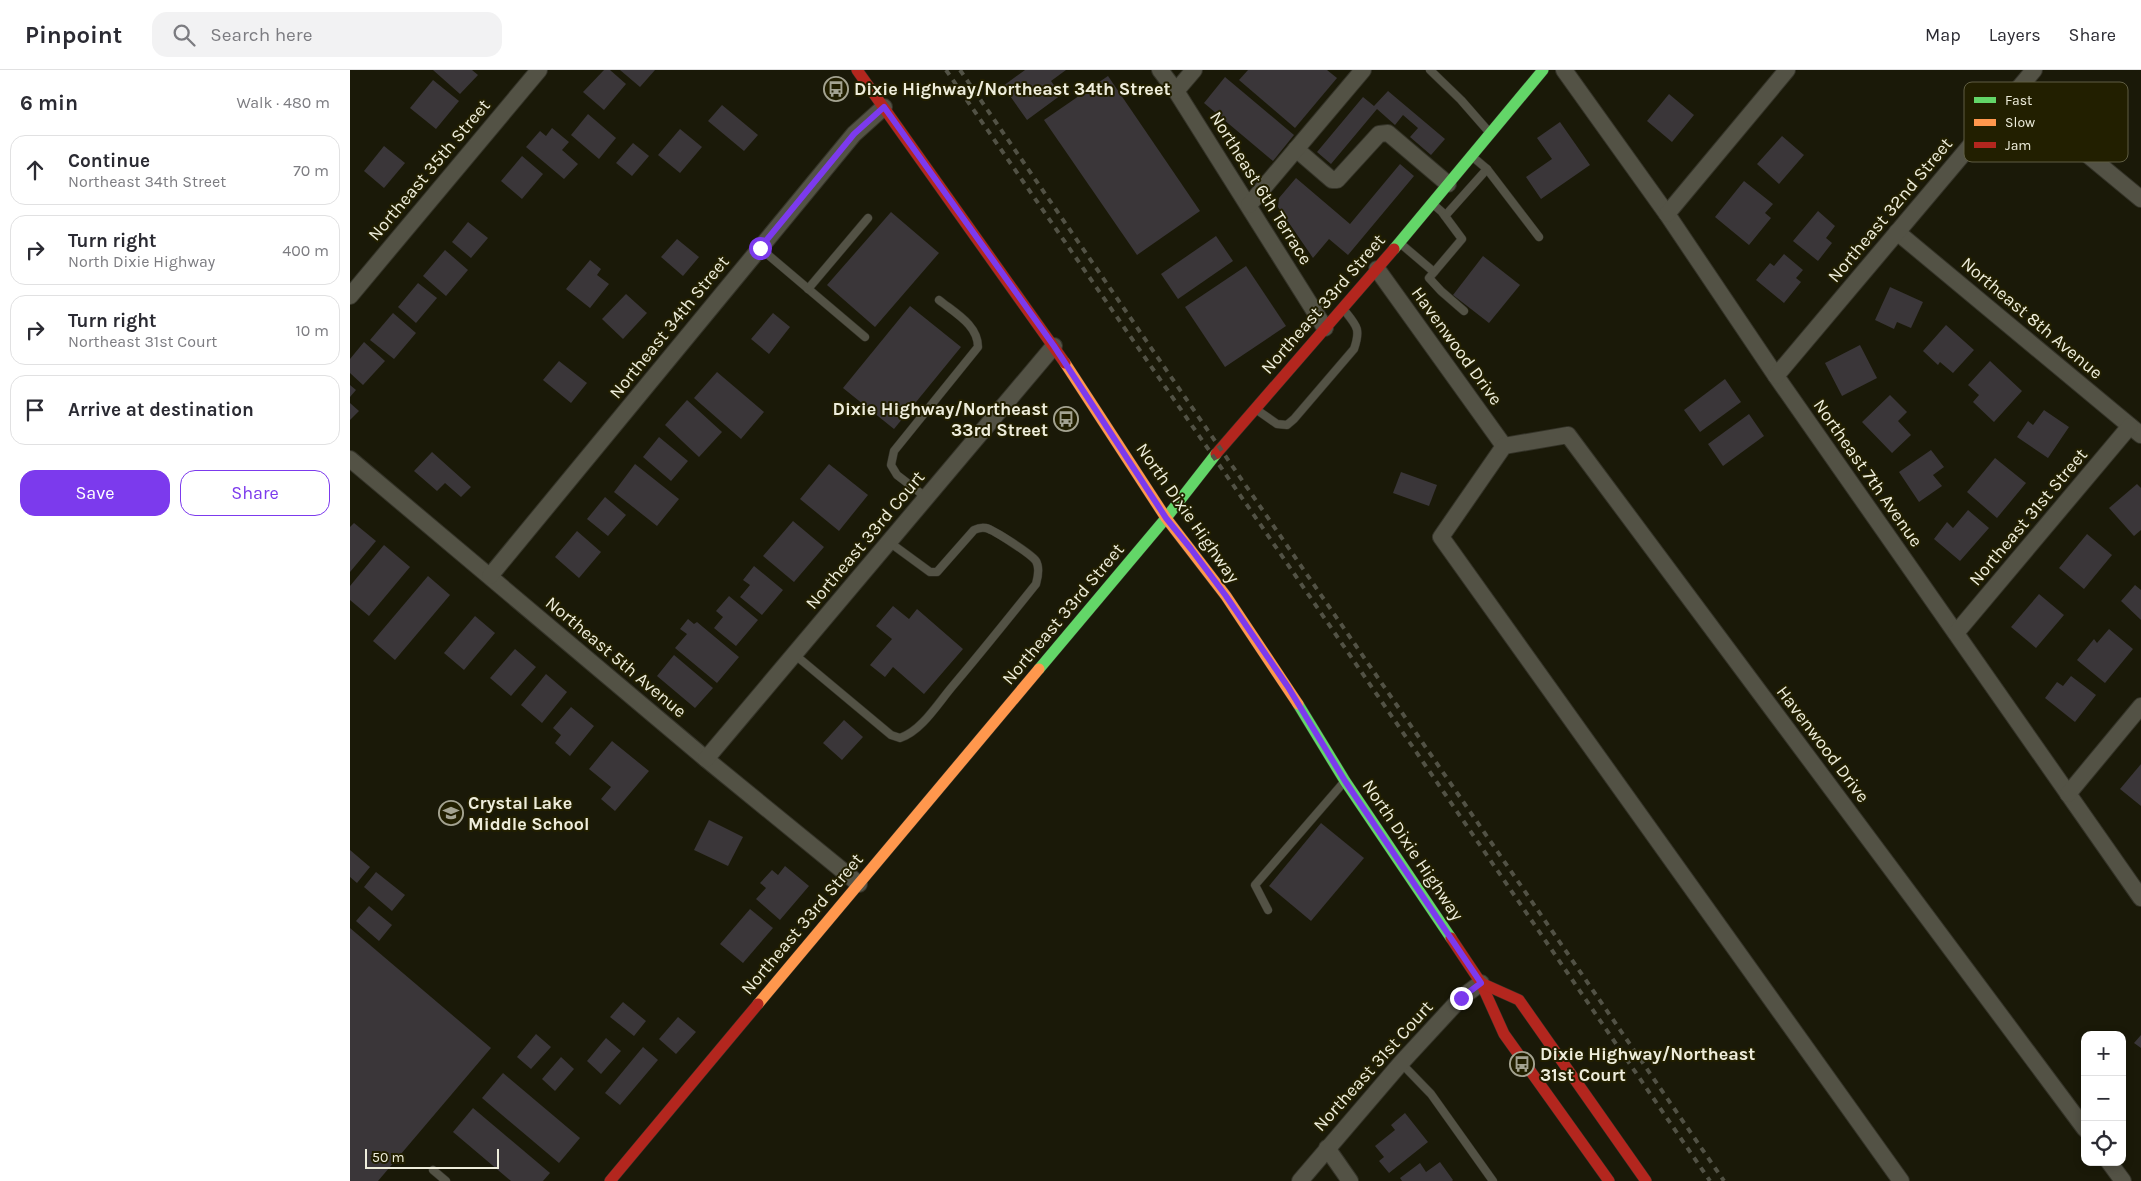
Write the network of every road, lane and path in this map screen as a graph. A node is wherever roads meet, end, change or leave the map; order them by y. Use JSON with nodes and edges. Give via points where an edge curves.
{"nodes":[{"id":1,"x":539,"y":70,"type":"edge"},
{"id":2,"x":857,"y":70,"type":"edge"},
{"id":3,"x":1160,"y":70,"type":"edge"},
{"id":4,"x":1194,"y":70,"type":"edge"},
{"id":5,"x":1364,"y":70,"type":"edge"},
{"id":6,"x":1430,"y":70,"type":"edge"},
{"id":7,"x":1543,"y":70,"type":"edge"},
{"id":8,"x":1564,"y":70,"type":"edge"},
{"id":9,"x":1787,"y":70,"type":"edge"},
{"id":10,"x":2034,"y":70,"type":"edge"},
{"id":11,"x":2024,"y":82,"type":"edge"},
{"id":12,"x":1176,"y":91,"type":"junction"},
{"id":13,"x":884,"y":107,"type":"junction"},
{"id":14,"x":1491,"y":133,"type":"junction"},
{"id":15,"x":1296,"y":149,"type":"junction"},
{"id":16,"x":1964,"y":153,"type":"edge"},
{"id":17,"x":1471,"y":156,"type":"junction"},
{"id":18,"x":2095,"y":162,"type":"edge"},
{"id":19,"x":1487,"y":169,"type":"junction"},
{"id":20,"x":1448,"y":184,"type":"junction"},
{"id":21,"x":2141,"y":200,"type":"edge"},
{"id":22,"x":1432,"y":203,"type":"junction"},
{"id":23,"x":1249,"y":205,"type":"junction"},
{"id":24,"x":1667,"y":214,"type":"junction"},
{"id":25,"x":1445,"y":216,"type":"junction"},
{"id":26,"x":868,"y":218,"type":"dead end"},
{"id":27,"x":1897,"y":232,"type":"junction"},
{"id":28,"x":1539,"y":237,"type":"dead end"},
{"id":29,"x":1399,"y":243,"type":"junction"},
{"id":30,"x":760,"y":248,"type":"junction"},
{"id":31,"x":1377,"y":269,"type":"junction"},
{"id":32,"x":1434,"y":272,"type":"junction"},
{"id":33,"x":808,"y":288,"type":"junction"},
{"id":34,"x":350,"y":296,"type":"edge"},
{"id":35,"x":939,"y":300,"type":"dead end"},
{"id":36,"x":1343,"y":309,"type":"junction"},
{"id":37,"x":1464,"y":311,"type":"dead end"},
{"id":38,"x":1325,"y":328,"type":"junction"},
{"id":39,"x":865,"y":337,"type":"dead end"},
{"id":40,"x":1054,"y":346,"type":"junction"},
{"id":41,"x":1776,"y":376,"type":"junction"},
{"id":42,"x":1255,"y":409,"type":"junction"},
{"id":43,"x":2135,"y":430,"type":"edge"},
{"id":44,"x":1504,"y":446,"type":"junction"},
{"id":45,"x":350,"y":459,"type":"edge"},
{"id":46,"x":927,"y":498,"type":"junction"},
{"id":47,"x":1166,"y":518,"type":"junction"},
{"id":48,"x":889,"y":542,"type":"junction"},
{"id":49,"x":490,"y":576,"type":"junction"},
{"id":50,"x":1956,"y":633,"type":"junction"},
{"id":51,"x":794,"y":654,"type":"junction"},
{"id":52,"x":2141,"y":706,"type":"edge"},
{"id":53,"x":706,"y":759,"type":"junction"},
{"id":54,"x":1345,"y":781,"type":"junction"},
{"id":55,"x":2068,"y":794,"type":"junction"},
{"id":56,"x":859,"y":884,"type":"junction"},
{"id":57,"x":2141,"y":898,"type":"edge"},
{"id":58,"x":1268,"y":910,"type":"dead end"},
{"id":59,"x":1481,"y":983,"type":"junction"},
{"id":60,"x":1401,"y":1063,"type":"junction"},
{"id":61,"x":2081,"y":1124,"type":"edge"},
{"id":62,"x":1327,"y":1148,"type":"junction"},
{"id":63,"x":2112,"y":1166,"type":"edge"},
{"id":64,"x":433,"y":1170,"type":"dead end"},
{"id":65,"x":446,"y":1181,"type":"edge"},
{"id":66,"x":610,"y":1181,"type":"edge"},
{"id":67,"x":1300,"y":1181,"type":"edge"},
{"id":68,"x":1350,"y":1181,"type":"edge"},
{"id":69,"x":1493,"y":1181,"type":"edge"},
{"id":70,"x":1609,"y":1181,"type":"edge"},
{"id":71,"x":1646,"y":1181,"type":"edge"},
{"id":72,"x":1901,"y":1181,"type":"edge"},
{"id":73,"x":2123,"y":1181,"type":"edge"}],
"edges":[{"from":1,"to":34,"type":"street","name":"Northeast 35th Street"},
{"from":2,"to":13,"type":"main road","name":"North Dixie Highway"},
{"from":3,"to":12,"type":"street","name":"Northeast 6th Terrace"},
{"from":4,"to":12,"type":"street"},
{"from":5,"to":15,"type":"street"},
{"from":6,"to":14,"type":"lane"},
{"from":7,"to":14,"type":"main road","name":"Northeast 33rd Street"},
{"from":8,"to":24,"type":"street","name":"Northeast 7th Avenue"},
{"from":9,"to":24,"type":"street"},
{"from":10,"to":11,"type":"street","name":"Northeast 32nd Street"},
{"from":12,"to":23,"type":"street","name":"Northeast 6th Terrace"},
{"from":13,"to":30,"type":"street","name":"Northeast 34th Street","via":[[854,134]]},
{"from":13,"to":40,"type":"main road","name":"North Dixie Highway"},
{"from":14,"to":17,"type":"main road","name":"Northeast 33rd Street"},
{"from":15,"to":20,"type":"street","via":[[1332,180],[1337,180],[1379,134],[1388,133]]},
{"from":15,"to":23,"type":"street"},
{"from":16,"to":27,"type":"street","name":"Northeast 32nd Street"},
{"from":17,"to":19,"type":"lane"},
{"from":17,"to":20,"type":"main road","name":"Northeast 33rd Street"},
{"from":18,"to":21,"type":"street"},
{"from":19,"to":25,"type":"lane"},
{"from":19,"to":28,"type":"lane"},
{"from":20,"to":22,"type":"main road","name":"Northeast 33rd Street"},
{"from":22,"to":25,"type":"lane"},
{"from":22,"to":29,"type":"main road","name":"Northeast 33rd Street"},
{"from":23,"to":38,"type":"street","name":"Northeast 6th Terrace"},
{"from":24,"to":41,"type":"street","name":"Northeast 7th Avenue"},
{"from":25,"to":32,"type":"lane","via":[[1462,239]]},
{"from":26,"to":33,"type":"lane"},
{"from":27,"to":41,"type":"street","name":"Northeast 32nd Street"},
{"from":27,"to":43,"type":"street","name":"Northeast 8th Avenue"},
{"from":29,"to":31,"type":"main road","name":"Northeast 33rd Street"},
{"from":29,"to":32,"type":"lane"},
{"from":30,"to":33,"type":"lane"},
{"from":30,"to":49,"type":"street","name":"Northeast 34th Street"},
{"from":31,"to":36,"type":"main road","name":"Northeast 33rd Street"},
{"from":31,"to":44,"type":"street","name":"Havenwood Drive"},
{"from":32,"to":37,"type":"lane","via":[[1429,278]]},
{"from":33,"to":39,"type":"lane"},
{"from":35,"to":46,"type":"lane","via":[[974,328],[978,347],[894,451],[891,465],[897,475]]},
{"from":36,"to":38,"type":"main road","name":"Northeast 33rd Street"},
{"from":36,"to":42,"type":"lane","via":[[1357,326],[1359,336],[1354,349],[1294,419],[1287,425],[1276,424]]},
{"from":38,"to":42,"type":"main road","name":"Northeast 33rd Street"},
{"from":40,"to":46,"type":"street","name":"Northeast 33rd Court"},
{"from":40,"to":47,"type":"main road","name":"North Dixie Highway"},
{"from":41,"to":50,"type":"street","name":"Northeast 7th Avenue"},
{"from":42,"to":47,"type":"main road","name":"Northeast 33rd Street"},
{"from":43,"to":50,"type":"street","name":"Northeast 31st Street"},
{"from":44,"to":61,"type":"street","name":"Havenwood Drive","via":[[1568,435]]},
{"from":44,"to":72,"type":"street","via":[[1441,537]]},
{"from":45,"to":49,"type":"street","name":"Northeast 5th Avenue"},
{"from":46,"to":48,"type":"street","name":"Northeast 33rd Court"},
{"from":47,"to":54,"type":"main road","name":"North Dixie Highway","via":[[1226,596],[1288,687]]},
{"from":47,"to":56,"type":"main road","name":"Northeast 33rd Street"},
{"from":48,"to":51,"type":"street","name":"Northeast 33rd Court"},
{"from":48,"to":51,"type":"lane","via":[[930,572],[937,572],[974,530],[988,528],[1036,561],[1039,573],[1036,584],[980,654],[907,736],[891,735]]},
{"from":49,"to":53,"type":"street","name":"Northeast 5th Avenue"},
{"from":50,"to":55,"type":"street","name":"Northeast 7th Avenue"},
{"from":51,"to":53,"type":"street","name":"Northeast 33rd Court"},
{"from":52,"to":55,"type":"street"},
{"from":53,"to":56,"type":"street","name":"Northeast 5th Avenue"},
{"from":54,"to":58,"type":"lane","via":[[1254,885]]},
{"from":54,"to":59,"type":"main road","name":"North Dixie Highway"},
{"from":55,"to":57,"type":"street","name":"Northeast 7th Avenue"},
{"from":56,"to":66,"type":"main road","name":"Northeast 33rd Street"},
{"from":59,"to":60,"type":"street","name":"Northeast 31st Court","via":[[1461,998]]},
{"from":59,"to":70,"type":"main road","name":"North Dixie Highway","via":[[1504,1034]]},
{"from":59,"to":71,"type":"main road","via":[[1519,1000]]},
{"from":60,"to":62,"type":"street","name":"Northeast 31st Court"},
{"from":60,"to":69,"type":"lane","via":[[1431,1094]]},
{"from":62,"to":67,"type":"street","name":"Northeast 31st Court"},
{"from":62,"to":68,"type":"street"},
{"from":63,"to":73,"type":"street"},
{"from":64,"to":65,"type":"lane"}]}
